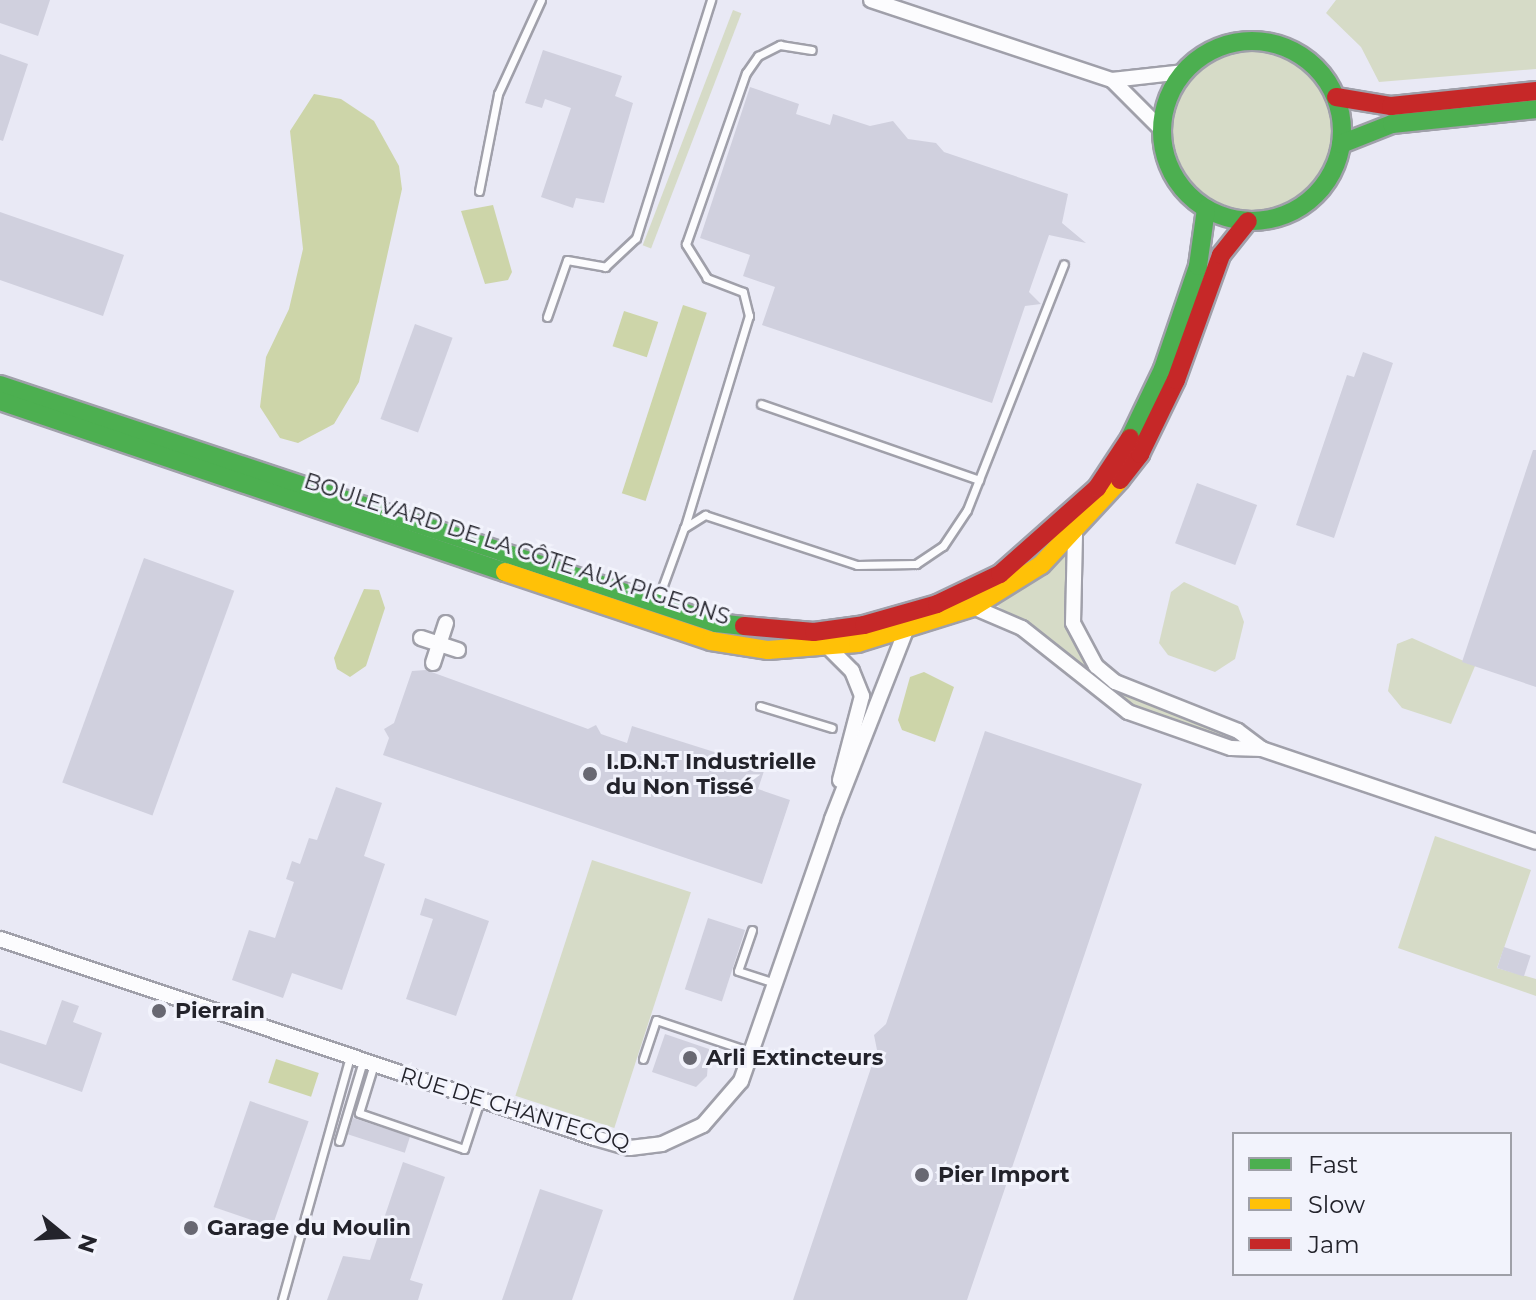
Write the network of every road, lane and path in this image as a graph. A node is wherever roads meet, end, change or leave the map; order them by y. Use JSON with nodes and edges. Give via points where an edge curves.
{"nodes":[{"id":1,"x":541,"y":0,"type":"edge"},
{"id":2,"x":711,"y":0,"type":"edge"},
{"id":3,"x":871,"y":0,"type":"edge"},
{"id":4,"x":812,"y":50,"type":"dead end"},
{"id":5,"x":1183,"y":72,"type":"junction"},
{"id":6,"x":1112,"y":80,"type":"junction"},
{"id":7,"x":1536,"y":91,"type":"edge"},
{"id":8,"x":1336,"y":97,"type":"junction"},
{"id":9,"x":1536,"y":109,"type":"edge"},
{"id":10,"x":1162,"y":130,"type":"junction"},
{"id":11,"x":1341,"y":144,"type":"junction"},
{"id":12,"x":479,"y":191,"type":"dead end"},
{"id":13,"x":1206,"y":209,"type":"junction"},
{"id":14,"x":1248,"y":221,"type":"junction"},
{"id":15,"x":1064,"y":264,"type":"dead end"},
{"id":16,"x":547,"y":317,"type":"dead end"},
{"id":17,"x":0,"y":385,"type":"edge"},
{"id":18,"x":0,"y":401,"type":"edge"},
{"id":19,"x":761,"y":404,"type":"dead end"},
{"id":20,"x":979,"y":480,"type":"junction"},
{"id":21,"x":684,"y":528,"type":"junction"},
{"id":22,"x":1075,"y":535,"type":"junction"},
{"id":23,"x":656,"y":605,"type":"junction"},
{"id":24,"x":973,"y":607,"type":"junction"},
{"id":25,"x":446,"y":623,"type":"dead end"},
{"id":26,"x":905,"y":633,"type":"junction"},
{"id":27,"x":421,"y":638,"type":"dead end"},
{"id":28,"x":439,"y":644,"type":"junction"},
{"id":29,"x":828,"y":647,"type":"junction"},
{"id":30,"x":458,"y":650,"type":"dead end"},
{"id":31,"x":433,"y":663,"type":"dead end"},
{"id":32,"x":760,"y":706,"type":"dead end"},
{"id":33,"x":832,"y":728,"type":"dead end"},
{"id":34,"x":1262,"y":749,"type":"junction"},
{"id":35,"x":832,"y":819,"type":"junction"},
{"id":36,"x":1536,"y":842,"type":"edge"},
{"id":37,"x":752,"y":930,"type":"dead end"},
{"id":38,"x":0,"y":939,"type":"edge"},
{"id":39,"x":775,"y":983,"type":"junction"},
{"id":40,"x":751,"y":1052,"type":"junction"},
{"id":41,"x":643,"y":1059,"type":"dead end"},
{"id":42,"x":362,"y":1060,"type":"junction"},
{"id":43,"x":480,"y":1100,"type":"junction"},
{"id":44,"x":339,"y":1141,"type":"dead end"},
{"id":45,"x":282,"y":1300,"type":"edge"}],
"edges":[{"from":1,"to":12,"type":"lane","via":[[498,94]]},
{"from":2,"to":16,"type":"lane","via":[[636,238],[605,267],[567,260]]},
{"from":3,"to":6,"type":"street"},
{"from":4,"to":21,"type":"lane","via":[[780,45],[758,56],[746,73],[686,244],[707,278],[743,292],[749,316]]},
{"from":5,"to":6,"type":"street"},
{"from":5,"to":8,"type":"street","via":[[1207,52],[1236,42],[1267,41],[1296,51],[1320,71]]},
{"from":5,"to":10,"type":"street","via":[[1167,99]]},
{"from":6,"to":10,"type":"street"},
{"from":7,"to":8,"type":"street","via":[[1391,106]]},
{"from":8,"to":11,"type":"street"},
{"from":9,"to":11,"type":"street","via":[[1392,124]]},
{"from":10,"to":13,"type":"street","via":[[1167,161],[1182,188]]},
{"from":11,"to":14,"type":"street","via":[[1319,191],[1274,218]]},
{"from":13,"to":14,"type":"street"},
{"from":13,"to":23,"type":"street","name":"BOULEVARD DE LA CÔTE AUX PIGEONS","via":[[1198,266],[1163,369],[1132,435],[1088,498],[1000,574],[885,620],[814,632],[716,623]]},
{"from":14,"to":22,"type":"street","name":"BOULEVARD DE LA CÔTE AUX PIGEONS","via":[[1221,255],[1176,380],[1140,454]]},
{"from":15,"to":20,"type":"lane"},
{"from":17,"to":23,"type":"street","name":"BOULEVARD DE LA CÔTE AUX PIGEONS"},
{"from":18,"to":29,"type":"street","name":"BOULEVARD DE LA CÔTE AUX PIGEONS","via":[[711,641],[768,650]]},
{"from":19,"to":20,"type":"lane"},
{"from":20,"to":21,"type":"lane","via":[[958,530],[916,564],[857,565],[713,515]]},
{"from":21,"to":23,"type":"lane"},
{"from":22,"to":24,"type":"street","name":"BOULEVARD DE LA CÔTE AUX PIGEONS","via":[[1041,565]]},
{"from":22,"to":34,"type":"street","via":[[1069,606],[1096,666],[1138,695],[1238,731]]},
{"from":24,"to":26,"type":"street","name":"BOULEVARD DE LA CÔTE AUX PIGEONS"},
{"from":24,"to":34,"type":"street","via":[[1022,628],[1128,712],[1231,748]]},
{"from":25,"to":28,"type":"street"},
{"from":26,"to":29,"type":"street","name":"BOULEVARD DE LA CÔTE AUX PIGEONS"},
{"from":26,"to":35,"type":"street","name":"RUE DE CHANTECOQ"},
{"from":27,"to":28,"type":"street"},
{"from":28,"to":30,"type":"street"},
{"from":28,"to":31,"type":"street"},
{"from":29,"to":35,"type":"street","via":[[856,678],[862,706]]},
{"from":32,"to":33,"type":"lane"},
{"from":34,"to":36,"type":"street"},
{"from":35,"to":39,"type":"street","name":"RUE DE CHANTECOQ"},
{"from":37,"to":39,"type":"lane","via":[[738,971]]},
{"from":38,"to":42,"type":"street","name":"RUE DE CHANTECOQ"},
{"from":39,"to":40,"type":"street","name":"RUE DE CHANTECOQ"},
{"from":40,"to":41,"type":"lane","via":[[656,1020]]},
{"from":40,"to":43,"type":"street","name":"RUE DE CHANTECOQ","via":[[721,1111],[684,1135],[643,1147],[607,1142]]},
{"from":42,"to":43,"type":"street","name":"RUE DE CHANTECOQ"},
{"from":42,"to":43,"type":"lane","via":[[359,1113],[464,1149]]},
{"from":42,"to":44,"type":"lane"},
{"from":42,"to":45,"type":"lane"}]}
